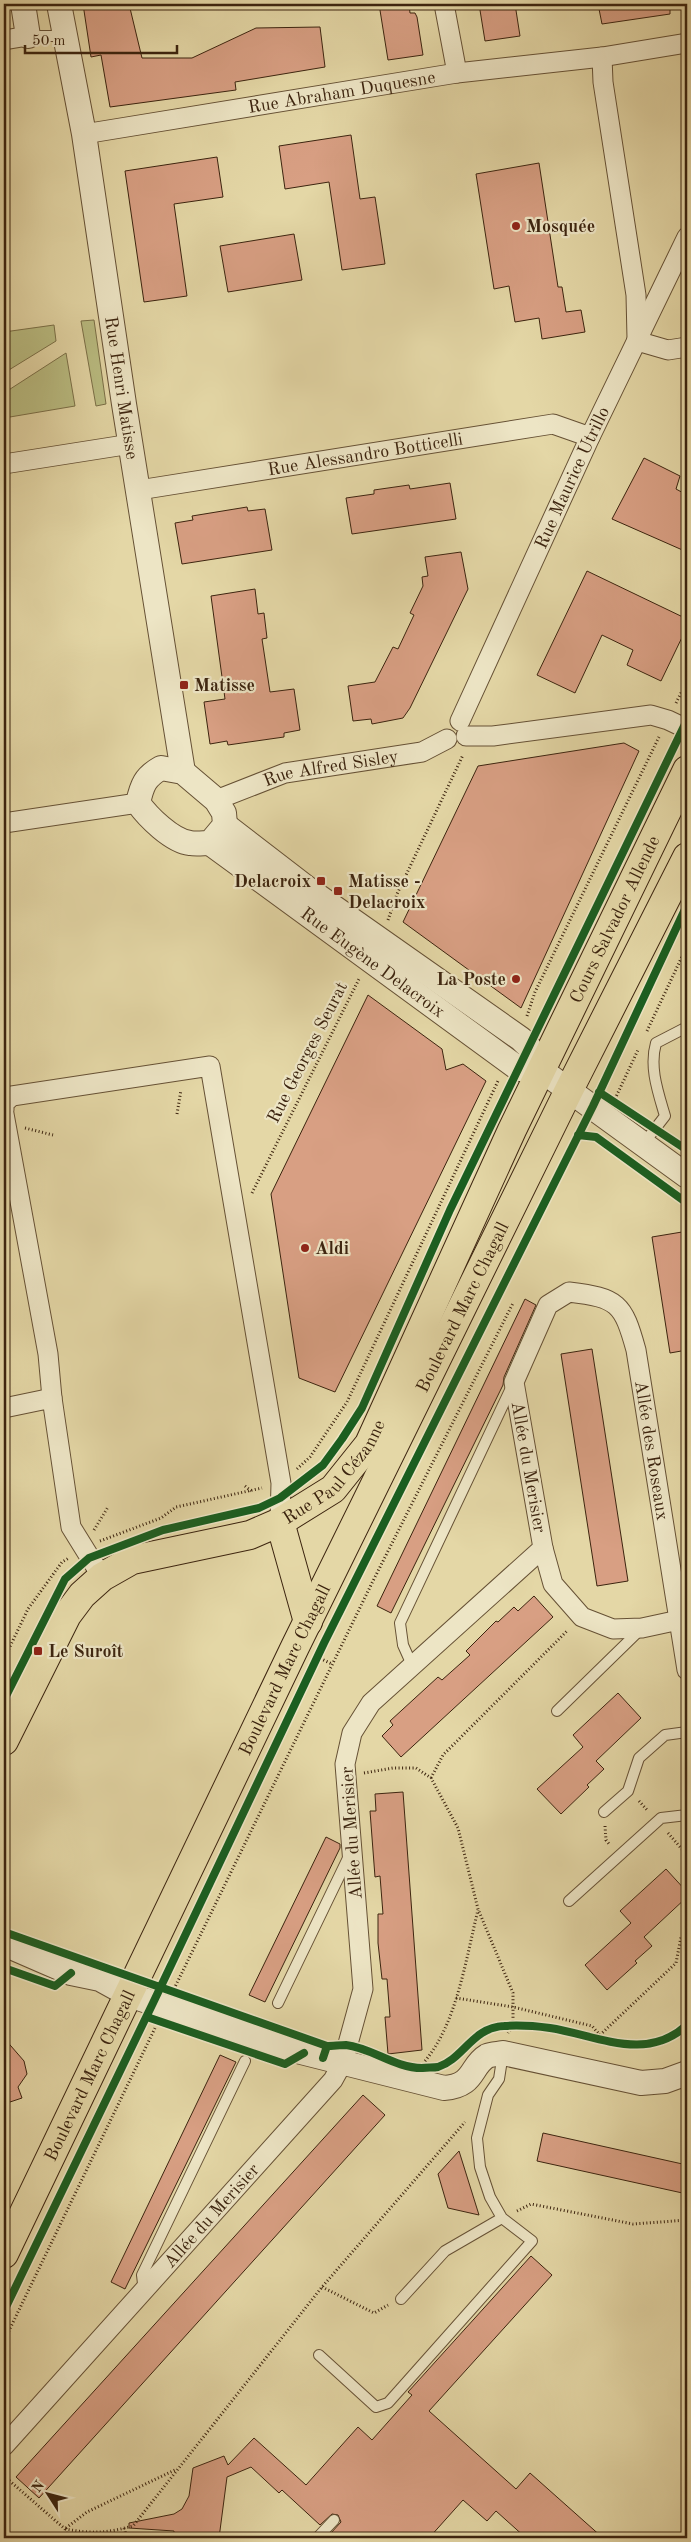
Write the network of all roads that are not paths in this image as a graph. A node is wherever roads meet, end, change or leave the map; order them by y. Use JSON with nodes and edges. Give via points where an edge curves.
{"nodes":[{"id":1,"x":23,"y":4,"type":"edge"},
{"id":2,"x":59,"y":4,"type":"edge"},
{"id":3,"x":444,"y":4,"type":"edge"},
{"id":4,"x":28,"y":36,"type":"junction"},
{"id":5,"x":65,"y":36,"type":"junction"},
{"id":6,"x":4,"y":40,"type":"edge"},
{"id":7,"x":687,"y":43,"type":"edge"},
{"id":8,"x":602,"y":57,"type":"junction"},
{"id":9,"x":457,"y":73,"type":"junction"},
{"id":10,"x":84,"y":134,"type":"junction"},
{"id":11,"x":687,"y":237,"type":"edge"},
{"id":12,"x":637,"y":341,"type":"junction"},
{"id":13,"x":687,"y":347,"type":"edge"},
{"id":14,"x":590,"y":437,"type":"junction"},
{"id":15,"x":131,"y":444,"type":"junction"},
{"id":16,"x":4,"y":464,"type":"edge"},
{"id":17,"x":139,"y":490,"type":"junction"},
{"id":18,"x":687,"y":729,"type":"edge"},
{"id":19,"x":461,"y":733,"type":"junction"},
{"id":20,"x":687,"y":770,"type":"edge"},
{"id":21,"x":184,"y":772,"type":"junction"},
{"id":22,"x":216,"y":800,"type":"junction"},
{"id":23,"x":138,"y":803,"type":"junction"},
{"id":24,"x":4,"y":823,"type":"edge"},
{"id":25,"x":217,"y":834,"type":"junction"},
{"id":26,"x":687,"y":857,"type":"edge"},
{"id":27,"x":376,"y":951,"type":"junction"},
{"id":28,"x":687,"y":1027,"type":"edge"},
{"id":29,"x":541,"y":1070,"type":"junction"},
{"id":30,"x":569,"y":1090,"type":"junction"},
{"id":31,"x":4,"y":1110,"type":"edge"},
{"id":32,"x":5,"y":1123,"type":"edge"},
{"id":33,"x":644,"y":1143,"type":"junction"},
{"id":34,"x":687,"y":1176,"type":"edge"},
{"id":35,"x":636,"y":1350,"type":"joint"},
{"id":36,"x":514,"y":1382,"type":"junction"},
{"id":37,"x":52,"y":1398,"type":"junction"},
{"id":38,"x":4,"y":1408,"type":"edge"},
{"id":39,"x":280,"y":1522,"type":"junction"},
{"id":40,"x":543,"y":1548,"type":"junction"},
{"id":41,"x":102,"y":1577,"type":"junction"},
{"id":42,"x":683,"y":1614,"type":"edge"},
{"id":43,"x":308,"y":1622,"type":"junction"},
{"id":44,"x":642,"y":1628,"type":"junction"},
{"id":45,"x":412,"y":1665,"type":"junction"},
{"id":46,"x":687,"y":1670,"type":"edge"},
{"id":47,"x":557,"y":1711,"type":"dead end"},
{"id":48,"x":687,"y":1732,"type":"edge"},
{"id":49,"x":4,"y":1741,"type":"edge"},
{"id":50,"x":604,"y":1812,"type":"road end"},
{"id":51,"x":687,"y":1815,"type":"edge"},
{"id":52,"x":350,"y":1853,"type":"junction"},
{"id":53,"x":569,"y":1901,"type":"dead end"},
{"id":54,"x":4,"y":1944,"type":"edge"},
{"id":55,"x":278,"y":2002,"type":"dead end"},
{"id":56,"x":154,"y":2003,"type":"junction"},
{"id":57,"x":503,"y":2053,"type":"junction"},
{"id":58,"x":687,"y":2055,"type":"edge"},
{"id":59,"x":245,"y":2061,"type":"dead end"},
{"id":60,"x":343,"y":2062,"type":"junction"},
{"id":61,"x":687,"y":2073,"type":"edge"},
{"id":62,"x":641,"y":2082,"type":"junction"},
{"id":63,"x":502,"y":2218,"type":"junction"},
{"id":64,"x":4,"y":2254,"type":"edge"},
{"id":65,"x":144,"y":2292,"type":"junction"},
{"id":66,"x":401,"y":2299,"type":"road end"},
{"id":67,"x":319,"y":2355,"type":"dead end"},
{"id":68,"x":4,"y":2446,"type":"edge"},
{"id":69,"x":334,"y":2520,"type":"dead end"},
{"id":70,"x":317,"y":2538,"type":"edge"}],
"edges":[{"from":1,"to":4,"type":"street"},
{"from":2,"to":5,"type":"street","name":"Rue Henri Matisse"},
{"from":3,"to":9,"type":"street"},
{"from":4,"to":5,"type":"lane"},
{"from":4,"to":6,"type":"street"},
{"from":5,"to":10,"type":"street","name":"Rue Henri Matisse"},
{"from":7,"to":8,"type":"street","name":"Rue Abraham Duquesne"},
{"from":8,"to":9,"type":"street","name":"Rue Abraham Duquesne"},
{"from":8,"to":12,"type":"street","via":[[603,82],[636,295]]},
{"from":9,"to":10,"type":"street","name":"Rue Abraham Duquesne"},
{"from":10,"to":15,"type":"street","name":"Rue Henri Matisse"},
{"from":11,"to":12,"type":"street","name":"Rue Maurice Utrillo"},
{"from":12,"to":13,"type":"street","via":[[668,350]]},
{"from":12,"to":14,"type":"street","name":"Rue Maurice Utrillo"},
{"from":14,"to":17,"type":"street","name":"Rue Alessandro Botticelli","via":[[553,424]]},
{"from":14,"to":19,"type":"street","name":"Rue Maurice Utrillo"},
{"from":15,"to":16,"type":"street"},
{"from":15,"to":17,"type":"street","name":"Rue Henri Matisse"},
{"from":17,"to":21,"type":"street","name":"Rue Henri Matisse"},
{"from":18,"to":19,"type":"street","via":[[651,715],[493,736]]},
{"from":19,"to":22,"type":"street","name":"Rue Alfred Sisley","via":[[422,752],[286,773]]},
{"from":20,"to":29,"type":"main road","name":"Cours Salvador Allende"},
{"from":21,"to":22,"type":"street"},
{"from":21,"to":23,"type":"street","via":[[161,768],[148,775]]},
{"from":22,"to":25,"type":"street","via":[[224,813]]},
{"from":23,"to":24,"type":"street"},
{"from":23,"to":25,"type":"street","via":[[164,829],[189,844]]},
{"from":25,"to":27,"type":"street","name":"Rue Eugène Delacroix"},
{"from":26,"to":30,"type":"main road","name":"Cours Salvador Allende"},
{"from":27,"to":29,"type":"street","name":"Rue Eugène Delacroix","via":[[521,1039]]},
{"from":27,"to":29,"type":"street","name":"Rue Eugène Delacroix","via":[[519,1070]]},
{"from":28,"to":33,"type":"lane","via":[[656,1043],[652,1056],[665,1116]]},
{"from":29,"to":30,"type":"street","name":"Rue Eugène Delacroix"},
{"from":29,"to":39,"type":"main road","name":"Rue Paul Cézanne","via":[[369,1444],[333,1489]]},
{"from":30,"to":33,"type":"street","name":"Rue Eugène Delacroix","via":[[596,1099]]},
{"from":30,"to":43,"type":"main road","name":"Boulevard Marc Chagall"},
{"from":31,"to":39,"type":"street","via":[[4,1103],[12,1096],[210,1066],[281,1482]]},
{"from":32,"to":37,"type":"street","via":[[48,1354]]},
{"from":33,"to":34,"type":"street","name":"Rue Eugène Delacroix"},
{"from":35,"to":36,"type":"street","name":"Allée du Merisier","via":[[627,1317],[613,1302],[594,1295],[569,1292],[548,1305]]},
{"from":35,"to":42,"type":"street","name":"Allée des Roseaux"},
{"from":36,"to":40,"type":"street","name":"Allée du Merisier"},
{"from":36,"to":45,"type":"lane","via":[[400,1623],[403,1645]]},
{"from":37,"to":38,"type":"street"},
{"from":37,"to":41,"type":"street","via":[[71,1527]]},
{"from":39,"to":41,"type":"main road","name":"Rue Paul Cézanne","via":[[250,1535],[132,1560]]},
{"from":39,"to":43,"type":"main road"},
{"from":40,"to":44,"type":"street","via":[[553,1584],[582,1617],[613,1629]]},
{"from":40,"to":45,"type":"street","name":"Allée du Merisier"},
{"from":41,"to":49,"type":"main road","name":"Rue Paul Cézanne","via":[[82,1595],[67,1615]]},
{"from":42,"to":44,"type":"street"},
{"from":42,"to":46,"type":"street","name":"Allée des Roseaux"},
{"from":43,"to":56,"type":"main road","name":"Boulevard Marc Chagall"},
{"from":44,"to":47,"type":"lane"},
{"from":45,"to":52,"type":"street","name":"Allée du Merisier","via":[[371,1704],[352,1733],[345,1764]]},
{"from":48,"to":50,"type":"lane","via":[[665,1735],[640,1758],[628,1790]]},
{"from":51,"to":53,"type":"lane","via":[[661,1818]]},
{"from":52,"to":55,"type":"lane"},
{"from":52,"to":60,"type":"street","name":"Allée du Merisier","via":[[363,1989]]},
{"from":54,"to":56,"type":"street","via":[[71,1973],[100,1979]]},
{"from":56,"to":60,"type":"street","via":[[301,2052]]},
{"from":56,"to":64,"type":"main road","name":"Boulevard Marc Chagall"},
{"from":57,"to":60,"type":"street","via":[[488,2056],[467,2080],[453,2088]]},
{"from":57,"to":62,"type":"street"},
{"from":57,"to":63,"type":"lane","via":[[499,2079],[488,2095],[476,2138],[490,2197]]},
{"from":58,"to":62,"type":"street","via":[[662,2073]]},
{"from":59,"to":65,"type":"lane","via":[[142,2275]]},
{"from":60,"to":65,"type":"street","name":"Allée du Merisier","via":[[333,2080]]},
{"from":61,"to":62,"type":"street","via":[[665,2081]]},
{"from":63,"to":66,"type":"lane","via":[[445,2251]]},
{"from":63,"to":67,"type":"lane","via":[[532,2241],[388,2403],[376,2407]]},
{"from":65,"to":68,"type":"street","name":"Allée du Merisier"},
{"from":69,"to":70,"type":"lane"}]}
